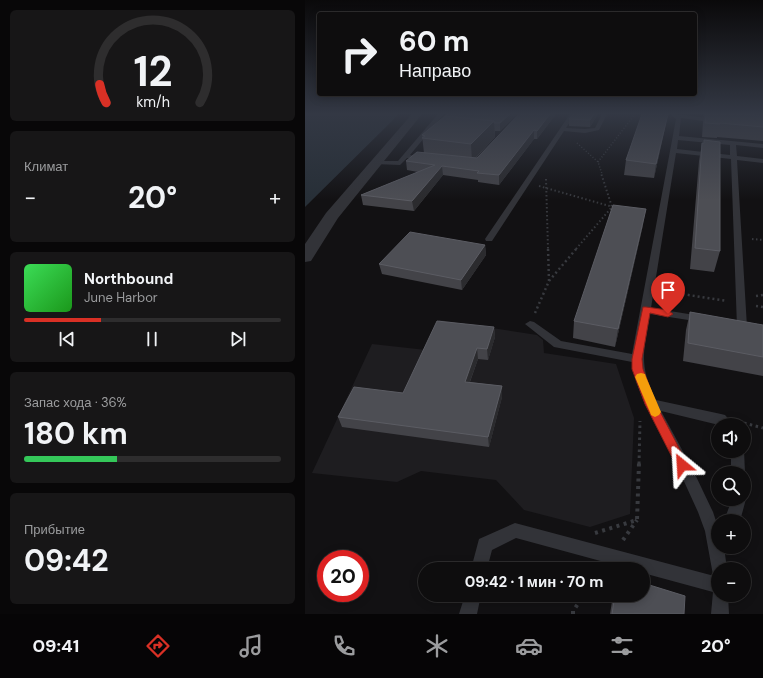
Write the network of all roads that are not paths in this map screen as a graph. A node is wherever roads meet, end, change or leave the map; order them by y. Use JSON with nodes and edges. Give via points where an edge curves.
{"nodes":[{"id":1,"x":394,"y":143,"type":"edge"},
{"id":2,"x":417,"y":143,"type":"edge"},
{"id":3,"x":553,"y":143,"type":"edge"},
{"id":4,"x":675,"y":143,"type":"edge"},
{"id":5,"x":729,"y":143,"type":"edge"},
{"id":6,"x":733,"y":143,"type":"junction"},
{"id":7,"x":763,"y":146,"type":"edge"},
{"id":8,"x":674,"y":151,"type":"junction"},
{"id":9,"x":405,"y":156,"type":"junction"},
{"id":10,"x":734,"y":158,"type":"junction"},
{"id":11,"x":429,"y":159,"type":"edge"},
{"id":12,"x":763,"y":161,"type":"edge"},
{"id":13,"x":377,"y":163,"type":"junction"},
{"id":14,"x":489,"y":239,"type":"dead end"},
{"id":15,"x":305,"y":257,"type":"edge"},
{"id":16,"x":646,"y":310,"type":"junction"},
{"id":17,"x":711,"y":321,"type":"edge"},
{"id":18,"x":530,"y":324,"type":"road end"},
{"id":19,"x":742,"y":327,"type":"edge"},
{"id":20,"x":637,"y":359,"type":"junction"},
{"id":21,"x":651,"y":404,"type":"junction"},
{"id":22,"x":716,"y":418,"type":"edge"},
{"id":23,"x":720,"y":558,"type":"edge"},
{"id":24,"x":481,"y":562,"type":"edge"},
{"id":25,"x":633,"y":562,"type":"edge"},
{"id":26,"x":650,"y":567,"type":"edge"},
{"id":27,"x":711,"y":583,"type":"edge"},
{"id":28,"x":471,"y":602,"type":"edge"},
{"id":29,"x":719,"y":602,"type":"edge"},
{"id":30,"x":468,"y":614,"type":"edge"},
{"id":31,"x":720,"y":614,"type":"edge"}],
"edges":[{"from":1,"to":13,"type":"street"},
{"from":2,"to":9,"type":"lane"},
{"from":3,"to":14,"type":"lane"},
{"from":4,"to":8,"type":"lane"},
{"from":5,"to":6,"type":"lane"},
{"from":6,"to":7,"type":"lane"},
{"from":6,"to":10,"type":"lane"},
{"from":8,"to":10,"type":"lane"},
{"from":8,"to":16,"type":"lane"},
{"from":9,"to":11,"type":"lane"},
{"from":9,"to":13,"type":"lane","via":[[400,163]]},
{"from":10,"to":12,"type":"lane"},
{"from":10,"to":19,"type":"lane"},
{"from":13,"to":15,"type":"street","via":[[332,216]]},
{"from":16,"to":17,"type":"lane"},
{"from":16,"to":20,"type":"lane"},
{"from":18,"to":20,"type":"lane","via":[[558,344]]},
{"from":20,"to":21,"type":"lane","via":[[638,369]]},
{"from":21,"to":22,"type":"lane"},
{"from":21,"to":23,"type":"lane","via":[[708,516]]},
{"from":24,"to":25,"type":"lane","via":[[485,545],[515,530]]},
{"from":26,"to":27,"type":"lane"},
{"from":28,"to":30,"type":"lane"},
{"from":29,"to":31,"type":"lane"}]}
